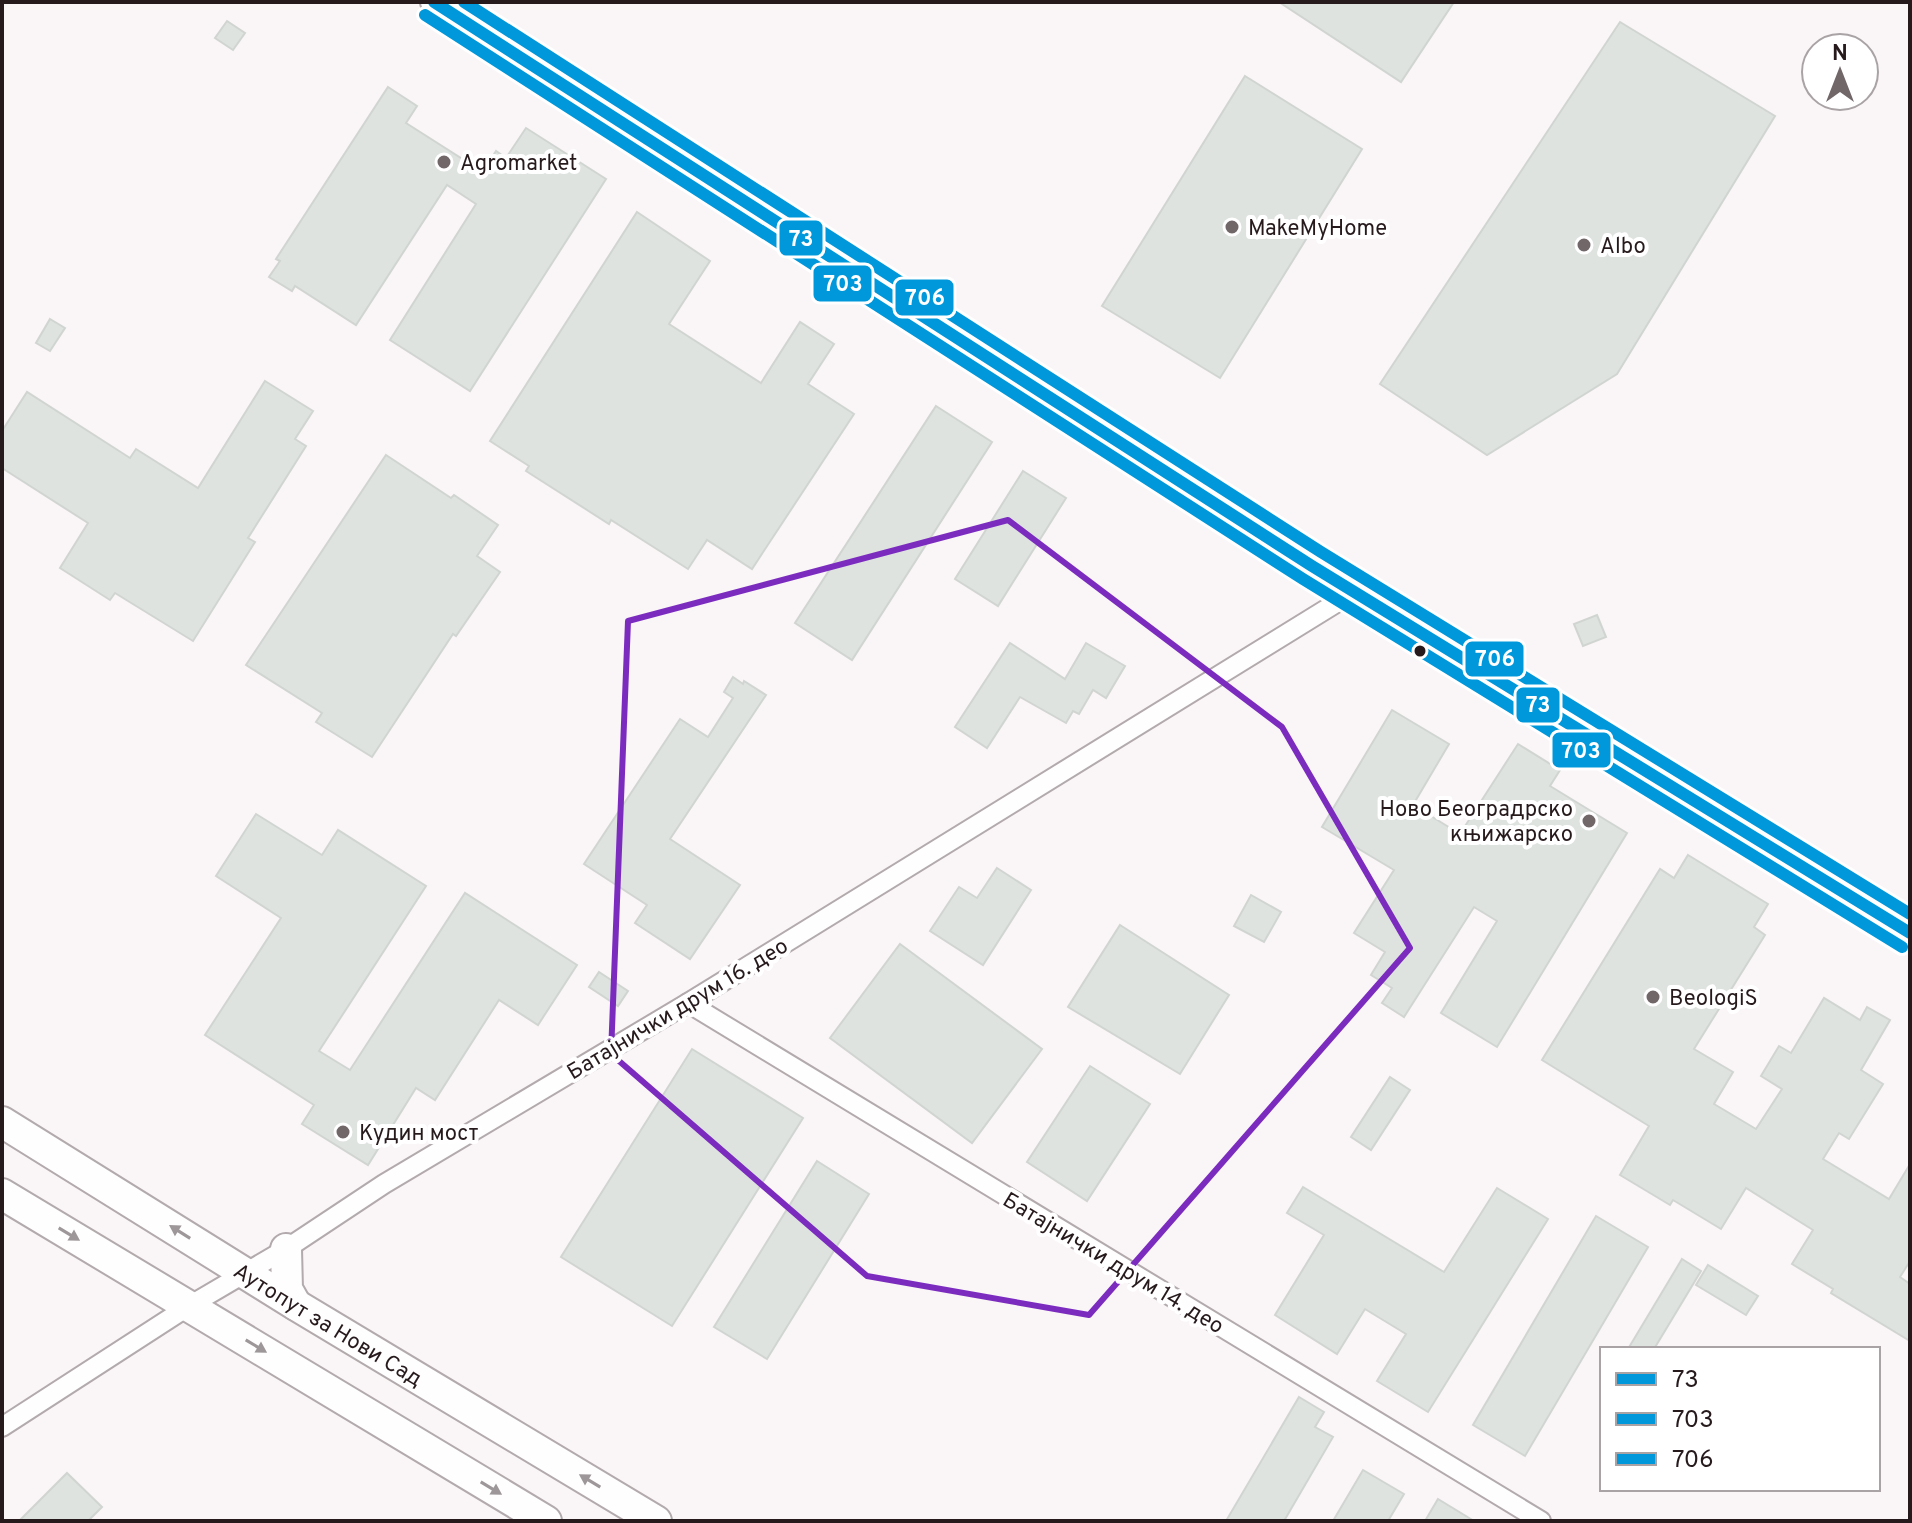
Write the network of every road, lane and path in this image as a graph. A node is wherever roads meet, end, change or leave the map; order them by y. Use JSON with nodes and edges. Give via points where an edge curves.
{"nodes":[{"id":1,"x":434,"y":2,"type":"edge"},
{"id":2,"x":1354,"y":592,"type":"junction"},
{"id":3,"x":1910,"y":933,"type":"edge"},
{"id":4,"x":688,"y":1003,"type":"junction"},
{"id":5,"x":2,"y":1122,"type":"edge"},
{"id":6,"x":2,"y":1194,"type":"edge"},
{"id":7,"x":286,"y":1249,"type":"junction"},
{"id":8,"x":246,"y":1274,"type":"junction"},
{"id":9,"x":296,"y":1305,"type":"junction"},
{"id":10,"x":189,"y":1306,"type":"junction"},
{"id":11,"x":2,"y":1427,"type":"edge"},
{"id":12,"x":546,"y":1521,"type":"edge"},
{"id":13,"x":656,"y":1521,"type":"edge"},
{"id":14,"x":1541,"y":1521,"type":"edge"}],
"edges":[{"from":1,"to":2,"type":"main road"},
{"from":2,"to":3,"type":"main road"},
{"from":2,"to":4,"type":"street","name":"Батајнички друм 16. део"},
{"from":4,"to":7,"type":"street","name":"Батајнички друм 16. део","via":[[384,1184]]},
{"from":4,"to":14,"type":"street","name":"Батајнички друм 14. део"},
{"from":8,"to":5,"type":"main road","name":"Аутопут за Нови Сад","one_way":true},
{"from":6,"to":10,"type":"main road","one_way":true},
{"from":7,"to":8,"type":"street","name":"Батајнички друм 16. део"},
{"from":7,"to":9,"type":"main road","via":[[287,1289]]},
{"from":8,"to":9,"type":"main road","name":"Аутопут за Нови Сад"},
{"from":8,"to":10,"type":"street","name":"Батајнички друм 16. део"},
{"from":13,"to":9,"type":"main road","name":"Аутопут за Нови Сад","one_way":true},
{"from":10,"to":11,"type":"street","name":"Батајнички друм 16. део"},
{"from":10,"to":12,"type":"main road","one_way":true}]}
